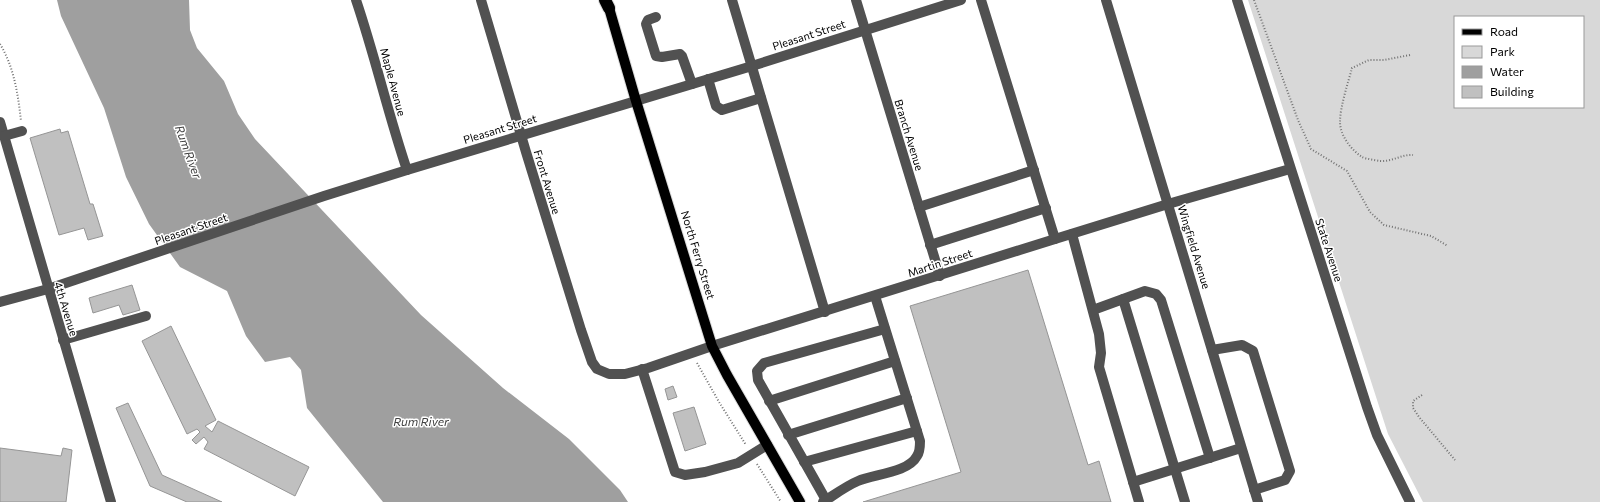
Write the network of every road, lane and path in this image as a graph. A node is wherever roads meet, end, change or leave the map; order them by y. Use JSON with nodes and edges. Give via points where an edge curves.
{"nodes":[{"id":1,"x":356,"y":0,"type":"edge"},
{"id":2,"x":481,"y":0,"type":"edge"},
{"id":3,"x":732,"y":0,"type":"edge"},
{"id":4,"x":856,"y":0,"type":"edge"},
{"id":5,"x":961,"y":0,"type":"edge"},
{"id":6,"x":981,"y":0,"type":"edge"},
{"id":7,"x":1106,"y":0,"type":"edge"},
{"id":8,"x":1237,"y":0,"type":"edge"},
{"id":9,"x":1254,"y":0,"type":"edge"},
{"id":10,"x":607,"y":3,"type":"edge"},
{"id":11,"x":656,"y":17,"type":"dead end"},
{"id":12,"x":865,"y":29,"type":"junction"},
{"id":13,"x":0,"y":44,"type":"edge"},
{"id":14,"x":1410,"y":55,"type":"dead end"},
{"id":15,"x":752,"y":66,"type":"junction"},
{"id":16,"x":708,"y":80,"type":"junction"},
{"id":17,"x":692,"y":84,"type":"junction"},
{"id":18,"x":761,"y":98,"type":"junction"},
{"id":19,"x":636,"y":101,"type":"junction"},
{"id":20,"x":0,"y":122,"type":"edge"},
{"id":21,"x":22,"y":131,"type":"joint"},
{"id":22,"x":521,"y":135,"type":"junction"},
{"id":23,"x":4,"y":136,"type":"junction"},
{"id":24,"x":1413,"y":155,"type":"dead end"},
{"id":25,"x":1290,"y":169,"type":"junction"},
{"id":26,"x":407,"y":170,"type":"junction"},
{"id":27,"x":1034,"y":170,"type":"junction"},
{"id":28,"x":1168,"y":204,"type":"junction"},
{"id":29,"x":919,"y":207,"type":"junction"},
{"id":30,"x":1046,"y":208,"type":"junction"},
{"id":31,"x":1072,"y":234,"type":"junction"},
{"id":32,"x":1055,"y":239,"type":"junction"},
{"id":33,"x":930,"y":245,"type":"junction"},
{"id":34,"x":1448,"y":246,"type":"dead end"},
{"id":35,"x":940,"y":276,"type":"junction"},
{"id":36,"x":48,"y":289,"type":"junction"},
{"id":37,"x":875,"y":296,"type":"junction"},
{"id":38,"x":1123,"y":299,"type":"junction"},
{"id":39,"x":0,"y":302,"type":"edge"},
{"id":40,"x":1093,"y":310,"type":"junction"},
{"id":41,"x":825,"y":312,"type":"junction"},
{"id":42,"x":146,"y":316,"type":"dead end"},
{"id":43,"x":885,"y":329,"type":"junction"},
{"id":44,"x":63,"y":340,"type":"junction"},
{"id":45,"x":712,"y":346,"type":"junction"},
{"id":46,"x":1212,"y":350,"type":"junction"},
{"id":47,"x":895,"y":361,"type":"junction"},
{"id":48,"x":597,"y":369,"type":"joint"},
{"id":49,"x":642,"y":370,"type":"junction"},
{"id":50,"x":1422,"y":395,"type":"dead end"},
{"id":51,"x":907,"y":398,"type":"junction"},
{"id":52,"x":769,"y":401,"type":"junction"},
{"id":53,"x":917,"y":431,"type":"junction"},
{"id":54,"x":788,"y":435,"type":"junction"},
{"id":55,"x":767,"y":445,"type":"junction"},
{"id":56,"x":1241,"y":448,"type":"junction"},
{"id":57,"x":752,"y":454,"type":"junction"},
{"id":58,"x":1210,"y":458,"type":"junction"},
{"id":59,"x":1455,"y":460,"type":"dead end"},
{"id":60,"x":804,"y":462,"type":"junction"},
{"id":61,"x":1176,"y":469,"type":"junction"},
{"id":62,"x":1133,"y":482,"type":"junction"},
{"id":63,"x":1254,"y":490,"type":"junction"},
{"id":64,"x":824,"y":501,"type":"edge"},
{"id":65,"x":111,"y":502,"type":"edge"},
{"id":66,"x":781,"y":502,"type":"edge"},
{"id":67,"x":800,"y":502,"type":"edge"},
{"id":68,"x":1139,"y":502,"type":"edge"},
{"id":69,"x":1185,"y":502,"type":"edge"},
{"id":70,"x":1258,"y":502,"type":"edge"},
{"id":71,"x":1410,"y":502,"type":"edge"}],
"edges":[{"from":1,"to":26,"type":"street","name":"Maple Avenue"},
{"from":2,"to":22,"type":"street","name":"Front Avenue"},
{"from":3,"to":15,"type":"street"},
{"from":4,"to":12,"type":"street","name":"Branch Avenue"},
{"from":5,"to":12,"type":"street","name":"Pleasant Street"},
{"from":6,"to":27,"type":"street"},
{"from":7,"to":28,"type":"street","name":"Wingfield Avenue"},
{"from":8,"to":25,"type":"street","name":"State Avenue"},
{"from":9,"to":34,"type":"path","via":[[1311,149],[1347,171],[1370,212],[1384,225],[1431,236]]},
{"from":10,"to":19,"type":"main road","name":"North Ferry Street"},
{"from":11,"to":17,"type":"street","via":[[648,20],[646,24],[656,56],[680,54]]},
{"from":12,"to":15,"type":"street","name":"Pleasant Street"},
{"from":12,"to":29,"type":"street","name":"Branch Avenue"},
{"from":13,"to":21,"type":"path","via":[[11,67]]},
{"from":14,"to":24,"type":"path","via":[[1369,60],[1352,68],[1340,123],[1346,141],[1363,157],[1381,161]]},
{"from":15,"to":16,"type":"street","name":"Pleasant Street"},
{"from":15,"to":18,"type":"street"},
{"from":16,"to":17,"type":"street","name":"Pleasant Street"},
{"from":16,"to":18,"type":"street","via":[[719,109]]},
{"from":17,"to":19,"type":"street","name":"Pleasant Street"},
{"from":18,"to":41,"type":"street"},
{"from":19,"to":22,"type":"street","name":"Pleasant Street"},
{"from":19,"to":45,"type":"main road","name":"North Ferry Street"},
{"from":20,"to":23,"type":"street","name":"4th Avenue"},
{"from":21,"to":23,"type":"street"},
{"from":22,"to":26,"type":"street","name":"Pleasant Street"},
{"from":22,"to":48,"type":"street","name":"Front Avenue","via":[[581,330]]},
{"from":23,"to":36,"type":"street","name":"4th Avenue"},
{"from":25,"to":28,"type":"street","name":"Martin Street"},
{"from":25,"to":71,"type":"street","name":"State Avenue","via":[[1367,408],[1377,435]]},
{"from":26,"to":36,"type":"street","name":"Pleasant Street"},
{"from":27,"to":29,"type":"street"},
{"from":27,"to":30,"type":"street"},
{"from":28,"to":31,"type":"street","name":"Martin Street"},
{"from":28,"to":46,"type":"street","name":"Wingfield Avenue"},
{"from":29,"to":33,"type":"street","name":"Branch Avenue"},
{"from":30,"to":32,"type":"street"},
{"from":30,"to":33,"type":"street"},
{"from":31,"to":32,"type":"street","name":"Martin Street"},
{"from":31,"to":40,"type":"street"},
{"from":32,"to":35,"type":"street","name":"Martin Street"},
{"from":33,"to":35,"type":"street","name":"Branch Avenue"},
{"from":35,"to":37,"type":"street","name":"Martin Street"},
{"from":36,"to":39,"type":"street","name":"Pleasant Street"},
{"from":36,"to":44,"type":"street","name":"4th Avenue"},
{"from":37,"to":41,"type":"street","name":"Martin Street"},
{"from":37,"to":43,"type":"street"},
{"from":38,"to":40,"type":"street"},
{"from":38,"to":58,"type":"street","via":[[1145,291],[1156,294],[1161,300]]},
{"from":38,"to":61,"type":"street"},
{"from":40,"to":62,"type":"street","via":[[1099,334],[1099,367]]},
{"from":41,"to":45,"type":"street","name":"Martin Street"},
{"from":42,"to":44,"type":"street"},
{"from":43,"to":47,"type":"street"},
{"from":43,"to":52,"type":"street","via":[[764,363],[757,371],[758,380]]},
{"from":44,"to":65,"type":"street","name":"4th Avenue"},
{"from":45,"to":49,"type":"street","name":"Martin Street"},
{"from":45,"to":55,"type":"main road","name":"North Ferry Street"},
{"from":45,"to":57,"type":"path","via":[[696,363]]},
{"from":46,"to":56,"type":"street","name":"Wingfield Avenue"},
{"from":46,"to":63,"type":"street","via":[[1242,345],[1253,351],[1290,471],[1285,480]]},
{"from":47,"to":51,"type":"street"},
{"from":47,"to":52,"type":"street"},
{"from":48,"to":49,"type":"street","name":"Martin Street","via":[[609,374]]},
{"from":49,"to":57,"type":"street","via":[[675,472],[685,475],[705,472],[738,463]]},
{"from":50,"to":59,"type":"path","via":[[1413,401],[1413,408]]},
{"from":51,"to":53,"type":"street"},
{"from":51,"to":54,"type":"street"},
{"from":52,"to":54,"type":"street"},
{"from":53,"to":60,"type":"street"},
{"from":53,"to":64,"type":"street","via":[[919,451],[912,463],[857,481]]},
{"from":54,"to":60,"type":"street"},
{"from":55,"to":57,"type":"street"},
{"from":55,"to":67,"type":"main road","name":"North Ferry Street"},
{"from":56,"to":58,"type":"street"},
{"from":56,"to":63,"type":"street","name":"Wingfield Avenue"},
{"from":57,"to":66,"type":"path"},
{"from":58,"to":61,"type":"street"},
{"from":60,"to":64,"type":"street"},
{"from":61,"to":62,"type":"street"},
{"from":61,"to":69,"type":"street"},
{"from":62,"to":68,"type":"street"},
{"from":63,"to":70,"type":"street","name":"Wingfield Avenue"}]}
